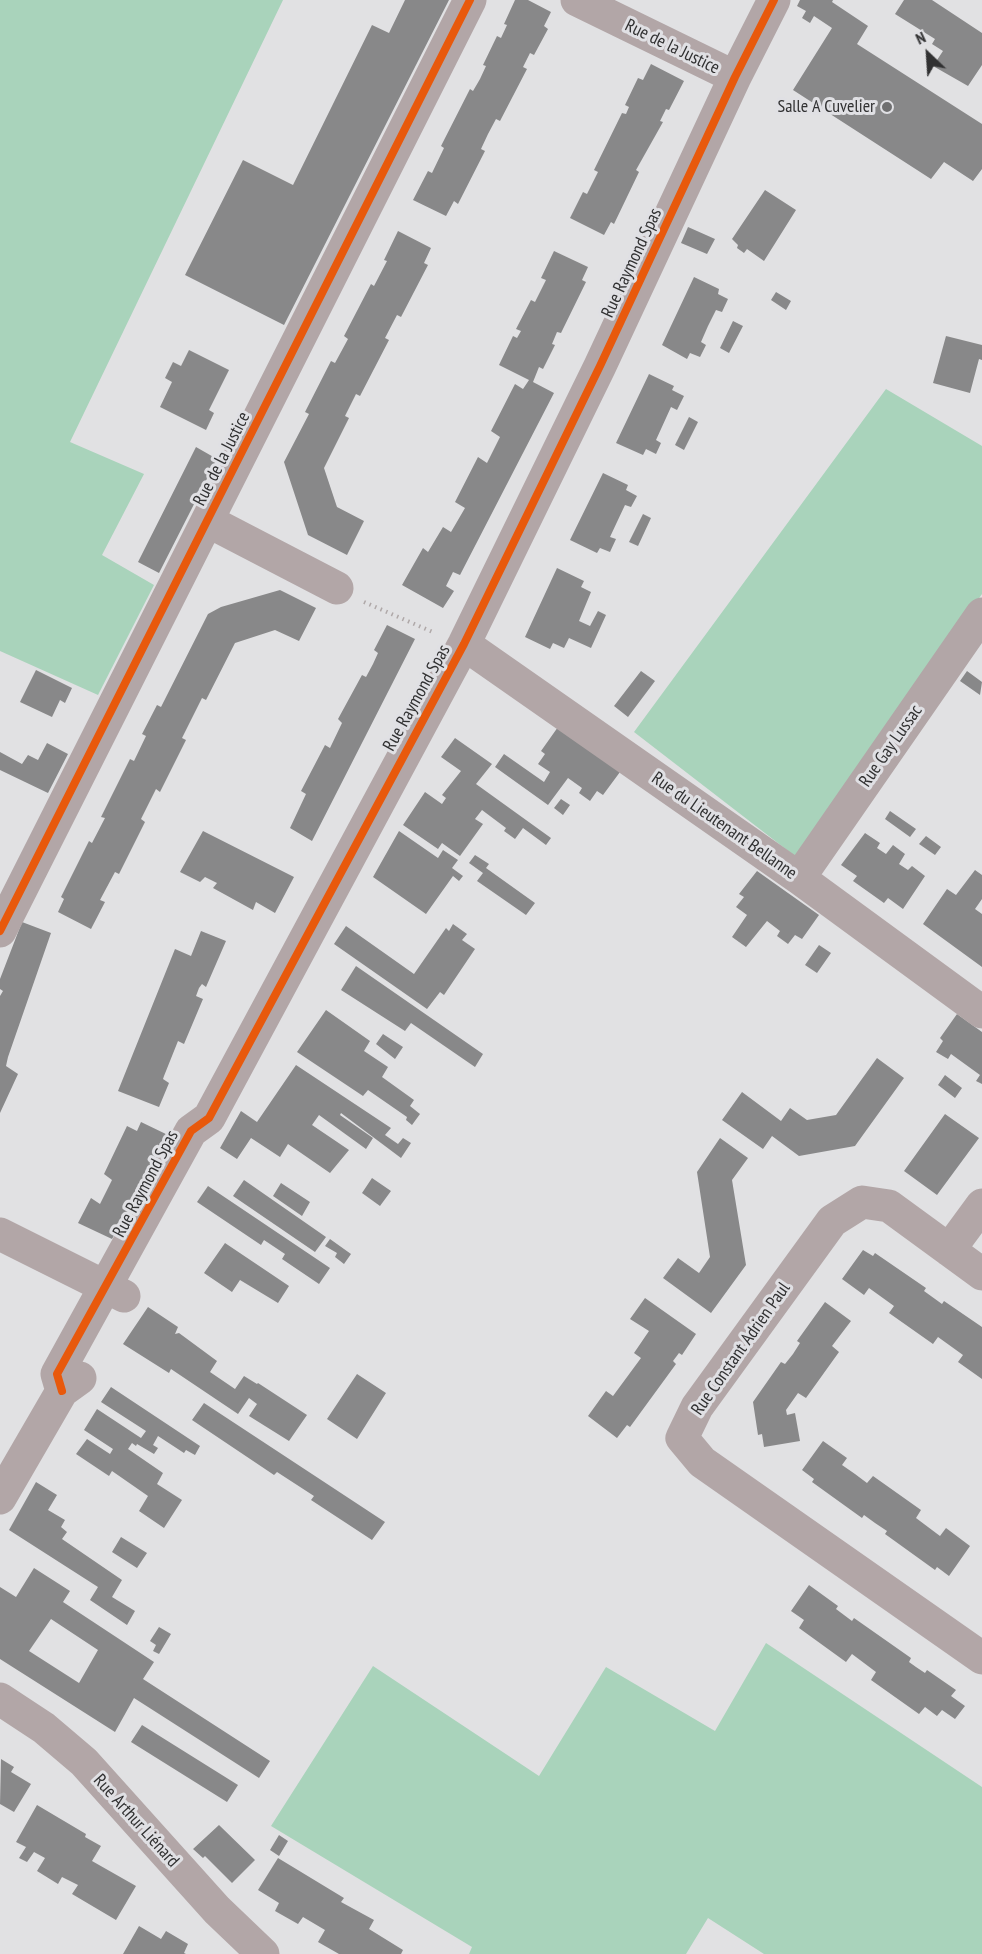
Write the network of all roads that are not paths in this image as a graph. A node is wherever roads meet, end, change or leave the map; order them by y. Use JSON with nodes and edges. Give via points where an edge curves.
{"nodes":[{"id":1,"x":470,"y":0,"type":"edge"},
{"id":2,"x":577,"y":0,"type":"edge"},
{"id":3,"x":774,"y":0,"type":"edge"},
{"id":4,"x":735,"y":77,"type":"junction"},
{"id":5,"x":208,"y":521,"type":"junction"},
{"id":6,"x":337,"y":588,"type":"road end"},
{"id":7,"x":982,"y":614,"type":"edge"},
{"id":8,"x":464,"y":644,"type":"junction"},
{"id":9,"x":799,"y":878,"type":"junction"},
{"id":10,"x":0,"y":931,"type":"edge"},
{"id":11,"x":982,"y":1012,"type":"edge"},
{"id":12,"x":982,"y":1205,"type":"edge"},
{"id":13,"x":0,"y":1234,"type":"edge"},
{"id":14,"x":949,"y":1250,"type":"junction"},
{"id":15,"x":982,"y":1274,"type":"edge"},
{"id":16,"x":115,"y":1292,"type":"junction"},
{"id":17,"x":0,"y":1498,"type":"edge"},
{"id":18,"x":982,"y":1658,"type":"edge"},
{"id":19,"x":0,"y":1699,"type":"edge"},
{"id":20,"x":263,"y":1954,"type":"edge"}],
"edges":[{"from":1,"to":5,"type":"street","name":"Rue de la Justice"},
{"from":2,"to":4,"type":"street","name":"Rue de la Justice"},
{"from":3,"to":4,"type":"street","name":"Rue Raymond Spas"},
{"from":4,"to":8,"type":"street","name":"Rue Raymond Spas"},
{"from":5,"to":6,"type":"street"},
{"from":5,"to":10,"type":"street","name":"Rue de la Justice"},
{"from":7,"to":9,"type":"street","name":"Rue Gay Lussac"},
{"from":8,"to":9,"type":"street","name":"Rue du Lieutenant Bellanne"},
{"from":8,"to":16,"type":"street","name":"Rue Raymond Spas","via":[[209,1118],[191,1131]]},
{"from":9,"to":11,"type":"street","name":"Rue du Lieutenant Bellanne"},
{"from":12,"to":14,"type":"street"},
{"from":13,"to":16,"type":"street"},
{"from":14,"to":15,"type":"street","name":"Rue Constant Adrien Paul"},
{"from":14,"to":18,"type":"street","name":"Rue Constant Adrien Paul","via":[[889,1206],[862,1202],[832,1221],[697,1407],[682,1438],[702,1462]]},
{"from":16,"to":17,"type":"street","name":"Rue Raymond Spas","via":[[57,1374],[62,1390]]},
{"from":19,"to":20,"type":"street","name":"Rue Arthur Liénard","via":[[44,1728],[84,1762],[217,1910]]}]}
